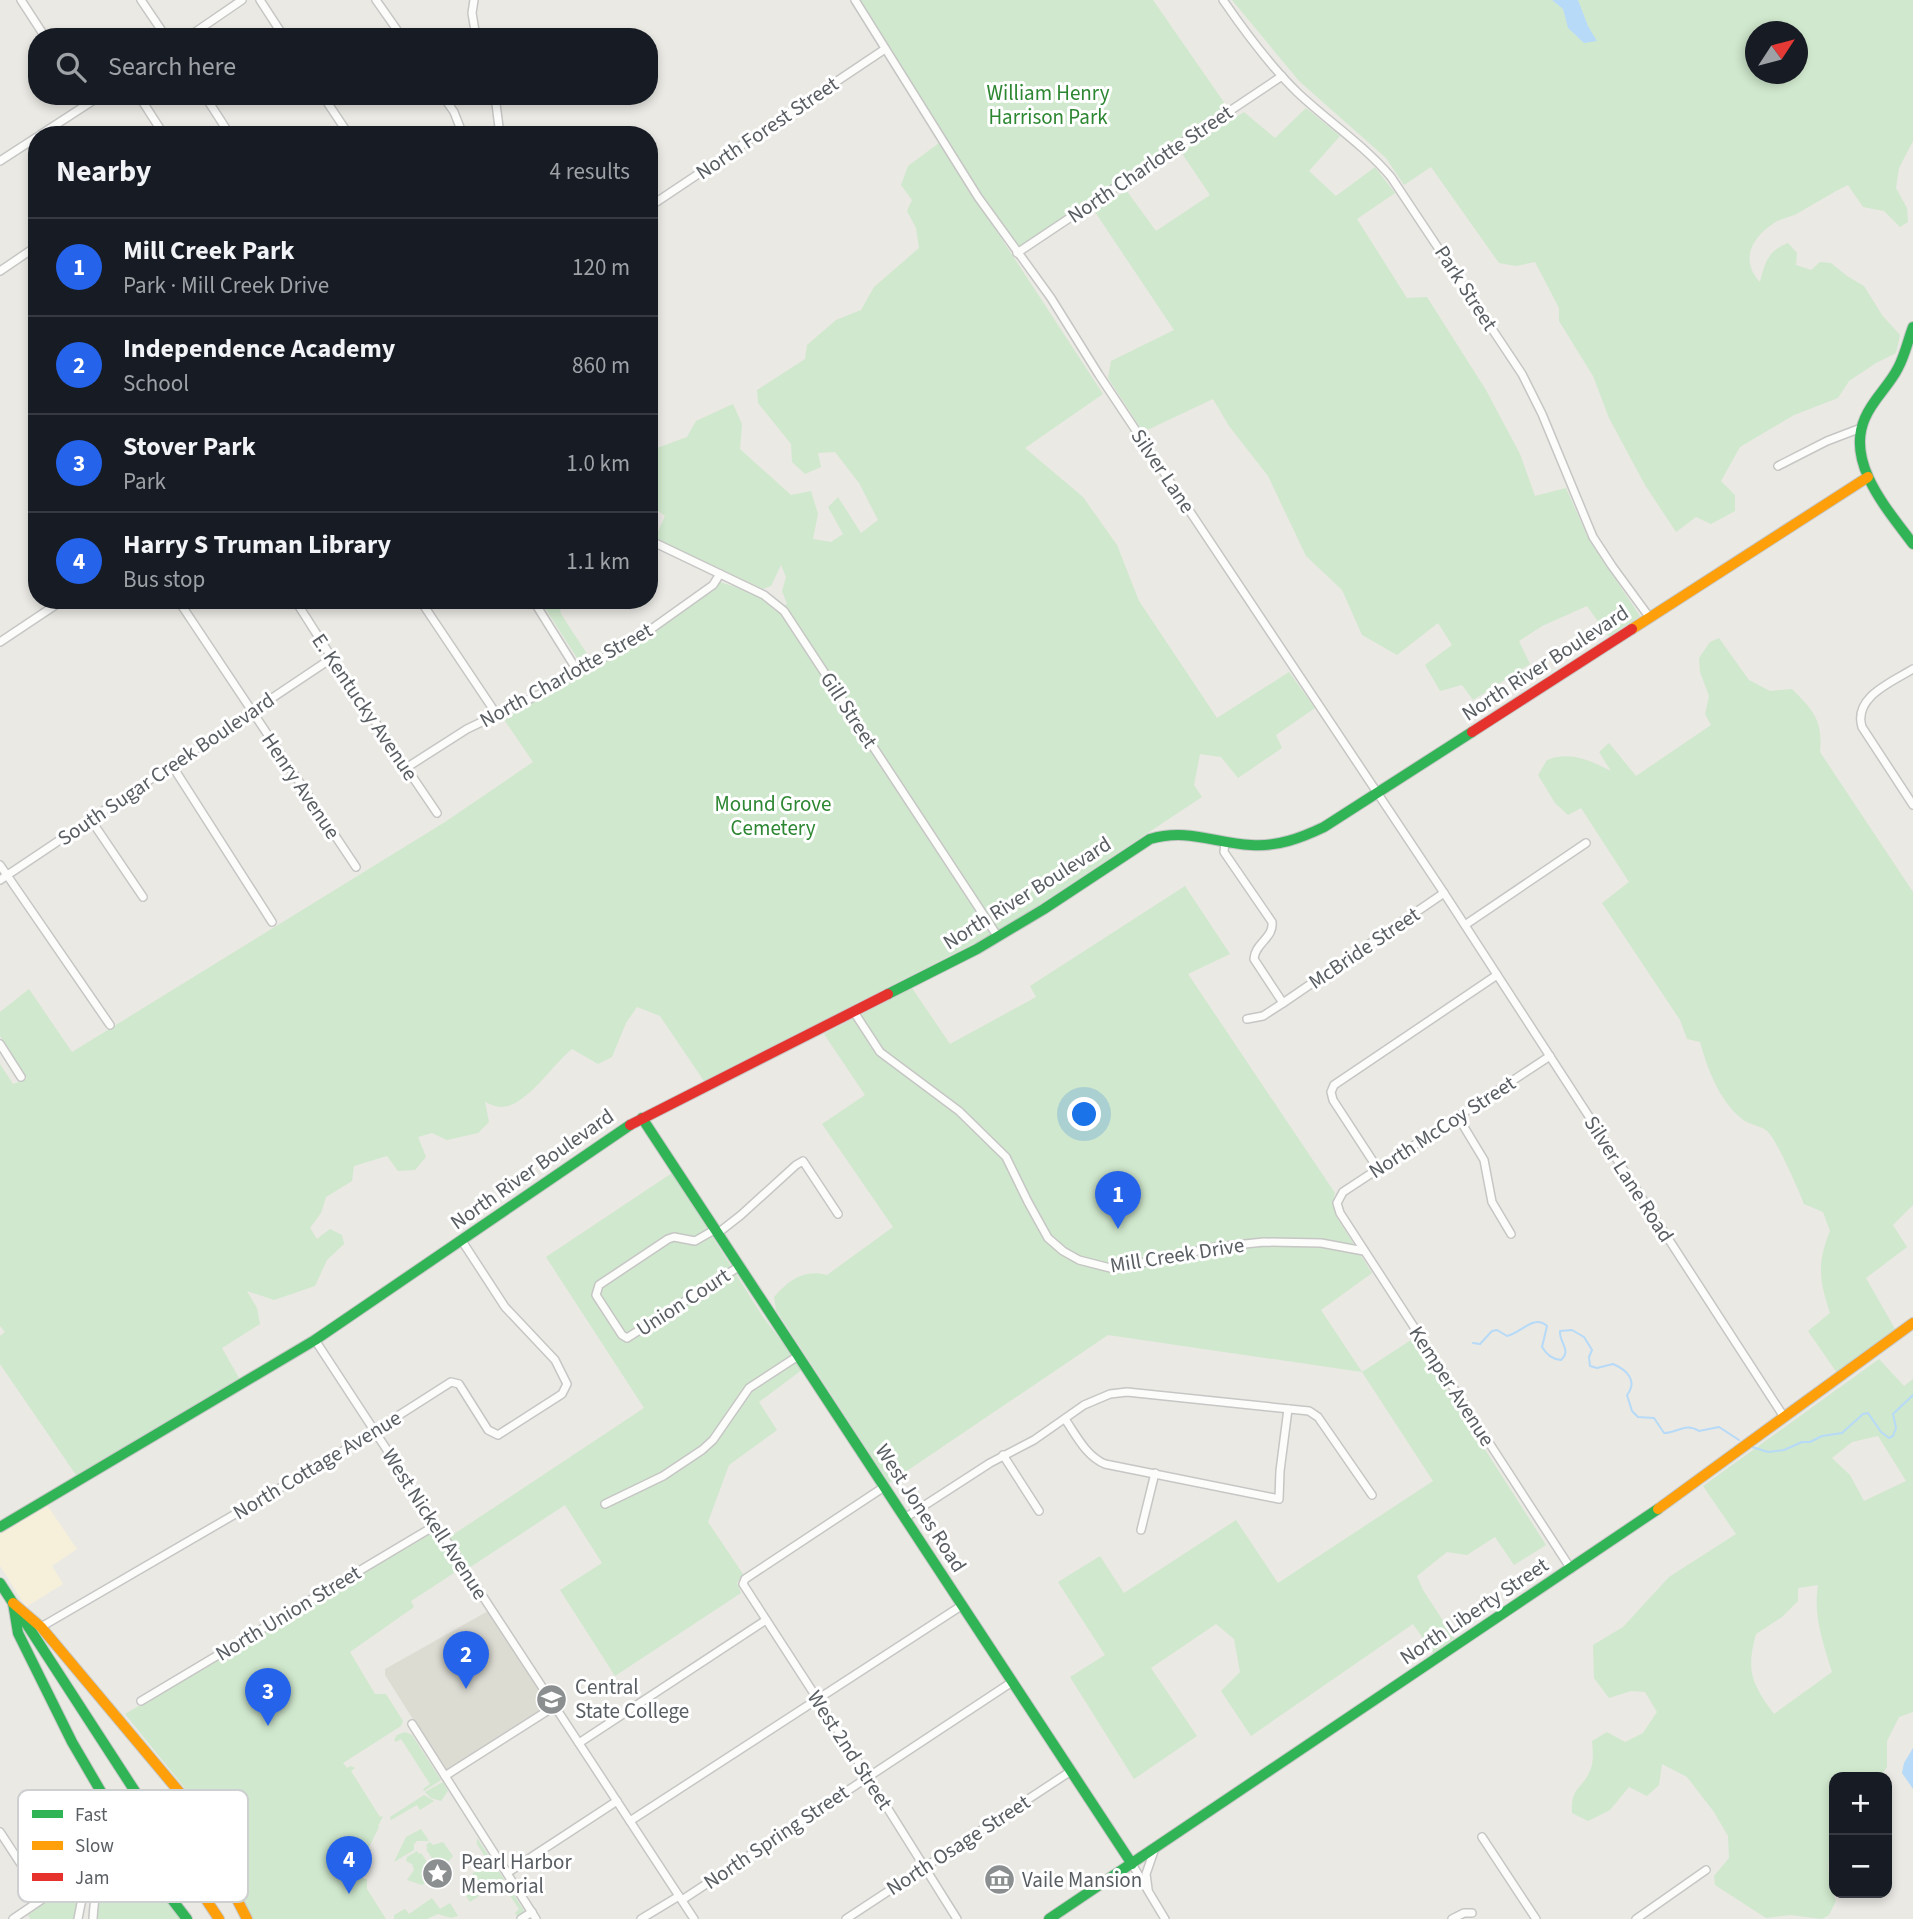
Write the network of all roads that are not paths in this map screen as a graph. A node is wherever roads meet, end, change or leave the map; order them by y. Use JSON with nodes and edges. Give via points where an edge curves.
{"nodes":[{"id":1,"x":21,"y":0,"type":"edge"},
{"id":2,"x":141,"y":0,"type":"edge"},
{"id":3,"x":242,"y":0,"type":"edge"},
{"id":4,"x":260,"y":0,"type":"edge"},
{"id":5,"x":376,"y":0,"type":"edge"},
{"id":6,"x":474,"y":0,"type":"edge"},
{"id":7,"x":855,"y":0,"type":"edge"},
{"id":8,"x":1223,"y":0,"type":"edge"},
{"id":9,"x":39,"y":28,"type":"edge"},
{"id":10,"x":160,"y":28,"type":"edge"},
{"id":11,"x":201,"y":28,"type":"edge"},
{"id":12,"x":278,"y":28,"type":"edge"},
{"id":13,"x":395,"y":28,"type":"edge"},
{"id":14,"x":474,"y":28,"type":"edge"},
{"id":15,"x":886,"y":49,"type":"junction"},
{"id":16,"x":1282,"y":76,"type":"junction"},
{"id":17,"x":88,"y":105,"type":"edge"},
{"id":18,"x":145,"y":105,"type":"edge"},
{"id":19,"x":211,"y":105,"type":"edge"},
{"id":20,"x":329,"y":105,"type":"edge"},
{"id":21,"x":449,"y":105,"type":"edge"},
{"id":22,"x":496,"y":105,"type":"edge"},
{"id":23,"x":58,"y":126,"type":"edge"},
{"id":24,"x":158,"y":126,"type":"edge"},
{"id":25,"x":224,"y":126,"type":"edge"},
{"id":26,"x":343,"y":126,"type":"edge"},
{"id":27,"x":459,"y":126,"type":"edge"},
{"id":28,"x":499,"y":126,"type":"edge"},
{"id":29,"x":28,"y":142,"type":"edge"},
{"id":30,"x":0,"y":160,"type":"edge"},
{"id":31,"x":658,"y":201,"type":"edge"},
{"id":32,"x":28,"y":252,"type":"edge"},
{"id":33,"x":1017,"y":253,"type":"junction"},
{"id":34,"x":0,"y":271,"type":"edge"},
{"id":35,"x":1913,"y":327,"type":"edge"},
{"id":36,"x":1861,"y":428,"type":"junction"},
{"id":37,"x":1778,"y":466,"type":"dead end"},
{"id":38,"x":1868,"y":477,"type":"junction"},
{"id":39,"x":658,"y":544,"type":"edge"},
{"id":40,"x":1913,"y":544,"type":"edge"},
{"id":41,"x":720,"y":574,"type":"junction"},
{"id":42,"x":50,"y":609,"type":"edge"},
{"id":43,"x":184,"y":609,"type":"edge"},
{"id":44,"x":301,"y":609,"type":"edge"},
{"id":45,"x":426,"y":609,"type":"edge"},
{"id":46,"x":539,"y":609,"type":"edge"},
{"id":47,"x":1650,"y":618,"type":"junction"},
{"id":48,"x":0,"y":642,"type":"edge"},
{"id":49,"x":332,"y":658,"type":"junction"},
{"id":50,"x":1913,"y":669,"type":"edge"},
{"id":51,"x":579,"y":672,"type":"junction"},
{"id":52,"x":252,"y":713,"type":"junction"},
{"id":53,"x":497,"y":715,"type":"junction"},
{"id":54,"x":173,"y":767,"type":"junction"},
{"id":55,"x":406,"y":768,"type":"junction"},
{"id":56,"x":1377,"y":793,"type":"junction"},
{"id":57,"x":1913,"y":805,"type":"edge"},
{"id":58,"x":437,"y":813,"type":"dead end"},
{"id":59,"x":90,"y":820,"type":"junction"},
{"id":60,"x":1225,"y":841,"type":"junction"},
{"id":61,"x":1586,"y":844,"type":"dead end"},
{"id":62,"x":0,"y":864,"type":"edge"},
{"id":63,"x":355,"y":867,"type":"dead end"},
{"id":64,"x":4,"y":877,"type":"edge"},
{"id":65,"x":1444,"y":893,"type":"junction"},
{"id":66,"x":143,"y":897,"type":"dead end"},
{"id":67,"x":272,"y":922,"type":"dead end"},
{"id":68,"x":1465,"y":925,"type":"junction"},
{"id":69,"x":998,"y":937,"type":"junction"},
{"id":70,"x":1474,"y":940,"type":"joint"},
{"id":71,"x":1497,"y":975,"type":"junction"},
{"id":72,"x":1283,"y":1003,"type":"junction"},
{"id":73,"x":854,"y":1012,"type":"junction"},
{"id":74,"x":1247,"y":1019,"type":"dead end"},
{"id":75,"x":110,"y":1025,"type":"dead end"},
{"id":76,"x":0,"y":1044,"type":"edge"},
{"id":77,"x":1550,"y":1056,"type":"junction"},
{"id":78,"x":21,"y":1077,"type":"dead end"},
{"id":79,"x":1458,"y":1116,"type":"junction"},
{"id":80,"x":642,"y":1118,"type":"junction"},
{"id":81,"x":1378,"y":1169,"type":"junction"},
{"id":82,"x":1338,"y":1201,"type":"joint"},
{"id":83,"x":838,"y":1214,"type":"dead end"},
{"id":84,"x":717,"y":1231,"type":"junction"},
{"id":85,"x":1511,"y":1234,"type":"dead end"},
{"id":86,"x":462,"y":1241,"type":"junction"},
{"id":87,"x":1365,"y":1251,"type":"junction"},
{"id":88,"x":740,"y":1266,"type":"junction"},
{"id":89,"x":1913,"y":1323,"type":"edge"},
{"id":90,"x":315,"y":1340,"type":"junction"},
{"id":91,"x":798,"y":1356,"type":"junction"},
{"id":92,"x":1288,"y":1409,"type":"junction"},
{"id":93,"x":1784,"y":1417,"type":"junction"},
{"id":94,"x":1065,"y":1419,"type":"junction"},
{"id":95,"x":374,"y":1431,"type":"junction"},
{"id":96,"x":1003,"y":1455,"type":"junction"},
{"id":97,"x":1155,"y":1473,"type":"junction"},
{"id":98,"x":884,"y":1487,"type":"junction"},
{"id":99,"x":1372,"y":1495,"type":"dead end"},
{"id":100,"x":605,"y":1504,"type":"dead end"},
{"id":101,"x":1039,"y":1511,"type":"dead end"},
{"id":102,"x":905,"y":1518,"type":"junction"},
{"id":103,"x":436,"y":1525,"type":"junction"},
{"id":104,"x":0,"y":1527,"type":"edge"},
{"id":105,"x":1141,"y":1530,"type":"dead end"},
{"id":106,"x":1571,"y":1569,"type":"junction"},
{"id":107,"x":0,"y":1583,"type":"edge"},
{"id":108,"x":13,"y":1603,"type":"junction"},
{"id":109,"x":961,"y":1606,"type":"junction"},
{"id":110,"x":766,"y":1620,"type":"junction"},
{"id":111,"x":41,"y":1627,"type":"junction"},
{"id":112,"x":1012,"y":1682,"type":"junction"},
{"id":113,"x":817,"y":1698,"type":"junction"},
{"id":114,"x":141,"y":1701,"type":"dead end"},
{"id":115,"x":555,"y":1706,"type":"junction"},
{"id":116,"x":412,"y":1724,"type":"dead end"},
{"id":117,"x":579,"y":1743,"type":"junction"},
{"id":118,"x":1071,"y":1771,"type":"junction"},
{"id":119,"x":445,"y":1776,"type":"junction"},
{"id":120,"x":868,"y":1777,"type":"junction"},
{"id":121,"x":101,"y":1790,"type":"edge"},
{"id":122,"x":134,"y":1790,"type":"edge"},
{"id":123,"x":178,"y":1790,"type":"edge"},
{"id":124,"x":617,"y":1801,"type":"junction"},
{"id":125,"x":630,"y":1821,"type":"junction"},
{"id":126,"x":0,"y":1832,"type":"edge"},
{"id":127,"x":1482,"y":1837,"type":"dead end"},
{"id":128,"x":1156,"y":1848,"type":"junction"},
{"id":129,"x":18,"y":1860,"type":"edge"},
{"id":130,"x":1132,"y":1864,"type":"junction"},
{"id":131,"x":925,"y":1867,"type":"junction"},
{"id":132,"x":1706,"y":1870,"type":"dead end"},
{"id":133,"x":508,"y":1873,"type":"junction"},
{"id":134,"x":1149,"y":1893,"type":"junction"},
{"id":135,"x":680,"y":1898,"type":"junction"},
{"id":136,"x":37,"y":1902,"type":"edge"},
{"id":137,"x":82,"y":1902,"type":"edge"},
{"id":138,"x":175,"y":1902,"type":"edge"},
{"id":139,"x":208,"y":1902,"type":"edge"},
{"id":140,"x":238,"y":1902,"type":"edge"},
{"id":141,"x":1472,"y":1913,"type":"dead end"},
{"id":142,"x":534,"y":1916,"type":"edge"},
{"id":143,"x":13,"y":1919,"type":"edge"},
{"id":144,"x":78,"y":1919,"type":"edge"},
{"id":145,"x":187,"y":1919,"type":"edge"},
{"id":146,"x":219,"y":1919,"type":"edge"},
{"id":147,"x":247,"y":1919,"type":"edge"},
{"id":148,"x":521,"y":1919,"type":"edge"},
{"id":149,"x":641,"y":1919,"type":"edge"},
{"id":150,"x":694,"y":1919,"type":"edge"},
{"id":151,"x":846,"y":1919,"type":"edge"},
{"id":152,"x":957,"y":1919,"type":"edge"},
{"id":153,"x":1049,"y":1919,"type":"edge"},
{"id":154,"x":1165,"y":1919,"type":"edge"},
{"id":155,"x":1452,"y":1919,"type":"edge"},
{"id":156,"x":1536,"y":1919,"type":"edge"},
{"id":157,"x":1636,"y":1919,"type":"edge"}],
"edges":[{"from":1,"to":9,"type":"street"},
{"from":2,"to":10,"type":"street"},
{"from":3,"to":11,"type":"street"},
{"from":4,"to":12,"type":"street"},
{"from":5,"to":13,"type":"street"},
{"from":6,"to":14,"type":"street"},
{"from":7,"to":15,"type":"street","name":"Silver Lane"},
{"from":8,"to":16,"type":"street","name":"Park Street"},
{"from":15,"to":31,"type":"street","name":"North Forest Street"},
{"from":15,"to":33,"type":"street","name":"Silver Lane"},
{"from":16,"to":33,"type":"street","name":"North Charlotte Street"},
{"from":16,"to":47,"type":"street","name":"Park Street","via":[[1376,159],[1420,218],[1522,374],[1594,537]]},
{"from":17,"to":23,"type":"street"},
{"from":18,"to":24,"type":"street"},
{"from":19,"to":25,"type":"street"},
{"from":20,"to":26,"type":"street"},
{"from":21,"to":27,"type":"street"},
{"from":22,"to":28,"type":"street"},
{"from":29,"to":30,"type":"street"},
{"from":32,"to":34,"type":"street"},
{"from":33,"to":56,"type":"street","name":"Silver Lane"},
{"from":35,"to":36,"type":"main road","via":[[1898,366]]},
{"from":36,"to":37,"type":"street"},
{"from":36,"to":38,"type":"main road","via":[[1861,453]]},
{"from":38,"to":40,"type":"main road"},
{"from":38,"to":47,"type":"main road","name":"North River Boulevard"},
{"from":39,"to":41,"type":"street","name":"Gill Street"},
{"from":41,"to":51,"type":"street","name":"North Charlotte Street","via":[[713,585],[670,617]]},
{"from":41,"to":69,"type":"street","name":"Gill Street","via":[[764,595],[783,611]]},
{"from":42,"to":48,"type":"street"},
{"from":43,"to":52,"type":"street","name":"Henry Avenue"},
{"from":44,"to":49,"type":"street","name":"E. Kentucky Avenue"},
{"from":45,"to":53,"type":"street"},
{"from":46,"to":51,"type":"street"},
{"from":47,"to":56,"type":"main road","name":"North River Boulevard"},
{"from":49,"to":52,"type":"street","name":"South Sugar Creek Boulevard"},
{"from":49,"to":55,"type":"street","name":"E. Kentucky Avenue"},
{"from":50,"to":57,"type":"street","via":[[1868,698],[1860,719]]},
{"from":51,"to":53,"type":"street","name":"North Charlotte Street"},
{"from":52,"to":54,"type":"street","name":"South Sugar Creek Boulevard"},
{"from":52,"to":63,"type":"street","name":"Henry Avenue"},
{"from":53,"to":55,"type":"street","name":"North Charlotte Street"},
{"from":54,"to":59,"type":"street","name":"South Sugar Creek Boulevard"},
{"from":54,"to":67,"type":"street"},
{"from":55,"to":58,"type":"street","name":"E. Kentucky Avenue"},
{"from":56,"to":60,"type":"main road","name":"North River Boulevard","via":[[1324,827],[1291,840],[1252,845]]},
{"from":56,"to":65,"type":"street","name":"Silver Lane"},
{"from":59,"to":64,"type":"street","name":"South Sugar Creek Boulevard"},
{"from":59,"to":66,"type":"street"},
{"from":60,"to":69,"type":"main road","name":"North River Boulevard","via":[[1185,832],[1150,839]]},
{"from":60,"to":72,"type":"street","via":[[1224,852],[1272,922],[1254,959]]},
{"from":61,"to":68,"type":"street"},
{"from":62,"to":64,"type":"street"},
{"from":64,"to":75,"type":"street"},
{"from":65,"to":68,"type":"street","name":"Silver Lane"},
{"from":65,"to":72,"type":"street","name":"McBride Street"},
{"from":68,"to":70,"type":"street","name":"Silver Lane"},
{"from":69,"to":73,"type":"main road","name":"North River Boulevard"},
{"from":70,"to":71,"type":"street","name":"Silver Lane Road"},
{"from":71,"to":77,"type":"street","name":"Silver Lane Road"},
{"from":71,"to":81,"type":"street","via":[[1334,1085],[1333,1101]]},
{"from":72,"to":74,"type":"street","name":"McBride Street","via":[[1263,1016]]},
{"from":73,"to":80,"type":"main road","name":"North River Boulevard"},
{"from":73,"to":87,"type":"street","name":"Mill Creek Drive","via":[[880,1052],[954,1106],[1006,1157],[1048,1238],[1079,1260],[1115,1269],[1216,1247],[1264,1242],[1321,1243]]},
{"from":76,"to":78,"type":"street"},
{"from":77,"to":79,"type":"street","name":"North McCoy Street"},
{"from":77,"to":93,"type":"street","name":"Silver Lane Road"},
{"from":79,"to":81,"type":"street","name":"North McCoy Street"},
{"from":79,"to":85,"type":"street","via":[[1483,1160],[1492,1202]]},
{"from":80,"to":84,"type":"main road","name":"West Jones Road"},
{"from":80,"to":86,"type":"main road","name":"North River Boulevard"},
{"from":81,"to":82,"type":"street","name":"North McCoy Street","via":[[1343,1192]]},
{"from":82,"to":87,"type":"street","name":"Kemper Avenue","via":[[1340,1213]]},
{"from":83,"to":84,"type":"street","via":[[803,1161],[741,1216]]},
{"from":84,"to":88,"type":"main road","name":"West Jones Road"},
{"from":84,"to":88,"type":"street","name":"Union Court","via":[[695,1241],[668,1239],[599,1285],[596,1295],[627,1338]]},
{"from":86,"to":90,"type":"main road","name":"North River Boulevard"},
{"from":86,"to":95,"type":"street","name":"North Cottage Avenue","via":[[505,1307],[555,1360],[567,1384],[562,1394],[503,1433],[488,1430],[454,1381]]},
{"from":87,"to":106,"type":"street","name":"Kemper Avenue"},
{"from":88,"to":91,"type":"main road","name":"West Jones Road"},
{"from":89,"to":93,"type":"main road","name":"North Liberty Street"},
{"from":90,"to":95,"type":"street","name":"West Nickell Avenue"},
{"from":90,"to":104,"type":"main road","name":"North River Boulevard"},
{"from":91,"to":98,"type":"main road","name":"West Jones Road"},
{"from":91,"to":100,"type":"street","via":[[749,1388],[702,1450],[663,1476]]},
{"from":92,"to":94,"type":"street","via":[[1127,1391],[1096,1399]]},
{"from":92,"to":97,"type":"street","via":[[1279,1499]]},
{"from":92,"to":99,"type":"street","via":[[1318,1418]]},
{"from":93,"to":106,"type":"main road","name":"North Liberty Street"},
{"from":94,"to":96,"type":"street"},
{"from":94,"to":97,"type":"street","via":[[1097,1460]]},
{"from":95,"to":103,"type":"street","name":"West Nickell Avenue"},
{"from":95,"to":111,"type":"street","name":"North Cottage Avenue"},
{"from":96,"to":101,"type":"street"},
{"from":96,"to":102,"type":"street"},
{"from":97,"to":105,"type":"street"},
{"from":98,"to":102,"type":"main road","name":"West Jones Road"},
{"from":98,"to":110,"type":"street","name":"West 2nd Street","via":[[744,1581]]},
{"from":102,"to":109,"type":"main road","name":"West Jones Road"},
{"from":103,"to":114,"type":"street","name":"North Union Street"},
{"from":103,"to":115,"type":"street","name":"West Nickell Avenue"},
{"from":106,"to":128,"type":"main road","name":"North Liberty Street"},
{"from":107,"to":108,"type":"main road"},
{"from":108,"to":111,"type":"main road"},
{"from":108,"to":121,"type":"main road","via":[[19,1633],[41,1682]]},
{"from":108,"to":122,"type":"main road","bridge":true},
{"from":109,"to":112,"type":"main road","name":"West Jones Road"},
{"from":109,"to":113,"type":"street"},
{"from":110,"to":113,"type":"street","name":"West 2nd Street"},
{"from":110,"to":117,"type":"street"},
{"from":111,"to":123,"type":"main road"},
{"from":112,"to":118,"type":"main road","name":"West Jones Road"},
{"from":112,"to":120,"type":"street","name":"North Spring Street"},
{"from":113,"to":120,"type":"street","name":"West 2nd Street"},
{"from":113,"to":125,"type":"street"},
{"from":115,"to":117,"type":"street","name":"West Nickell Avenue"},
{"from":115,"to":119,"type":"street"},
{"from":116,"to":119,"type":"street"},
{"from":117,"to":124,"type":"street","name":"West Nickell Avenue"},
{"from":118,"to":130,"type":"main road","name":"West Jones Road"},
{"from":118,"to":131,"type":"street","name":"North Osage Street"},
{"from":119,"to":133,"type":"street"},
{"from":120,"to":131,"type":"street","name":"West 2nd Street"},
{"from":120,"to":135,"type":"street","name":"North Spring Street"},
{"from":124,"to":125,"type":"street","name":"West Nickell Avenue"},
{"from":124,"to":133,"type":"street"},
{"from":125,"to":135,"type":"street","name":"West Nickell Avenue"},
{"from":126,"to":129,"type":"street"},
{"from":127,"to":156,"type":"street"},
{"from":128,"to":130,"type":"main road","name":"North Liberty Street"},
{"from":128,"to":134,"type":"street","via":[[1146,1874]]},
{"from":130,"to":134,"type":"street","name":"West Jones Road"},
{"from":130,"to":153,"type":"main road","name":"North Liberty Street"},
{"from":131,"to":151,"type":"street","name":"North Osage Street"},
{"from":131,"to":152,"type":"street","name":"West 2nd Street"},
{"from":132,"to":157,"type":"street"},
{"from":133,"to":142,"type":"street"},
{"from":134,"to":154,"type":"street","name":"West Jones Road"},
{"from":135,"to":149,"type":"street","name":"North Spring Street"},
{"from":135,"to":150,"type":"street","name":"West Nickell Avenue"},
{"from":136,"to":143,"type":"street"},
{"from":137,"to":144,"type":"street"},
{"from":138,"to":145,"type":"main road"},
{"from":139,"to":146,"type":"main road","bridge":true},
{"from":140,"to":147,"type":"main road"},
{"from":141,"to":155,"type":"street"},
{"from":142,"to":148,"type":"street"}]}
